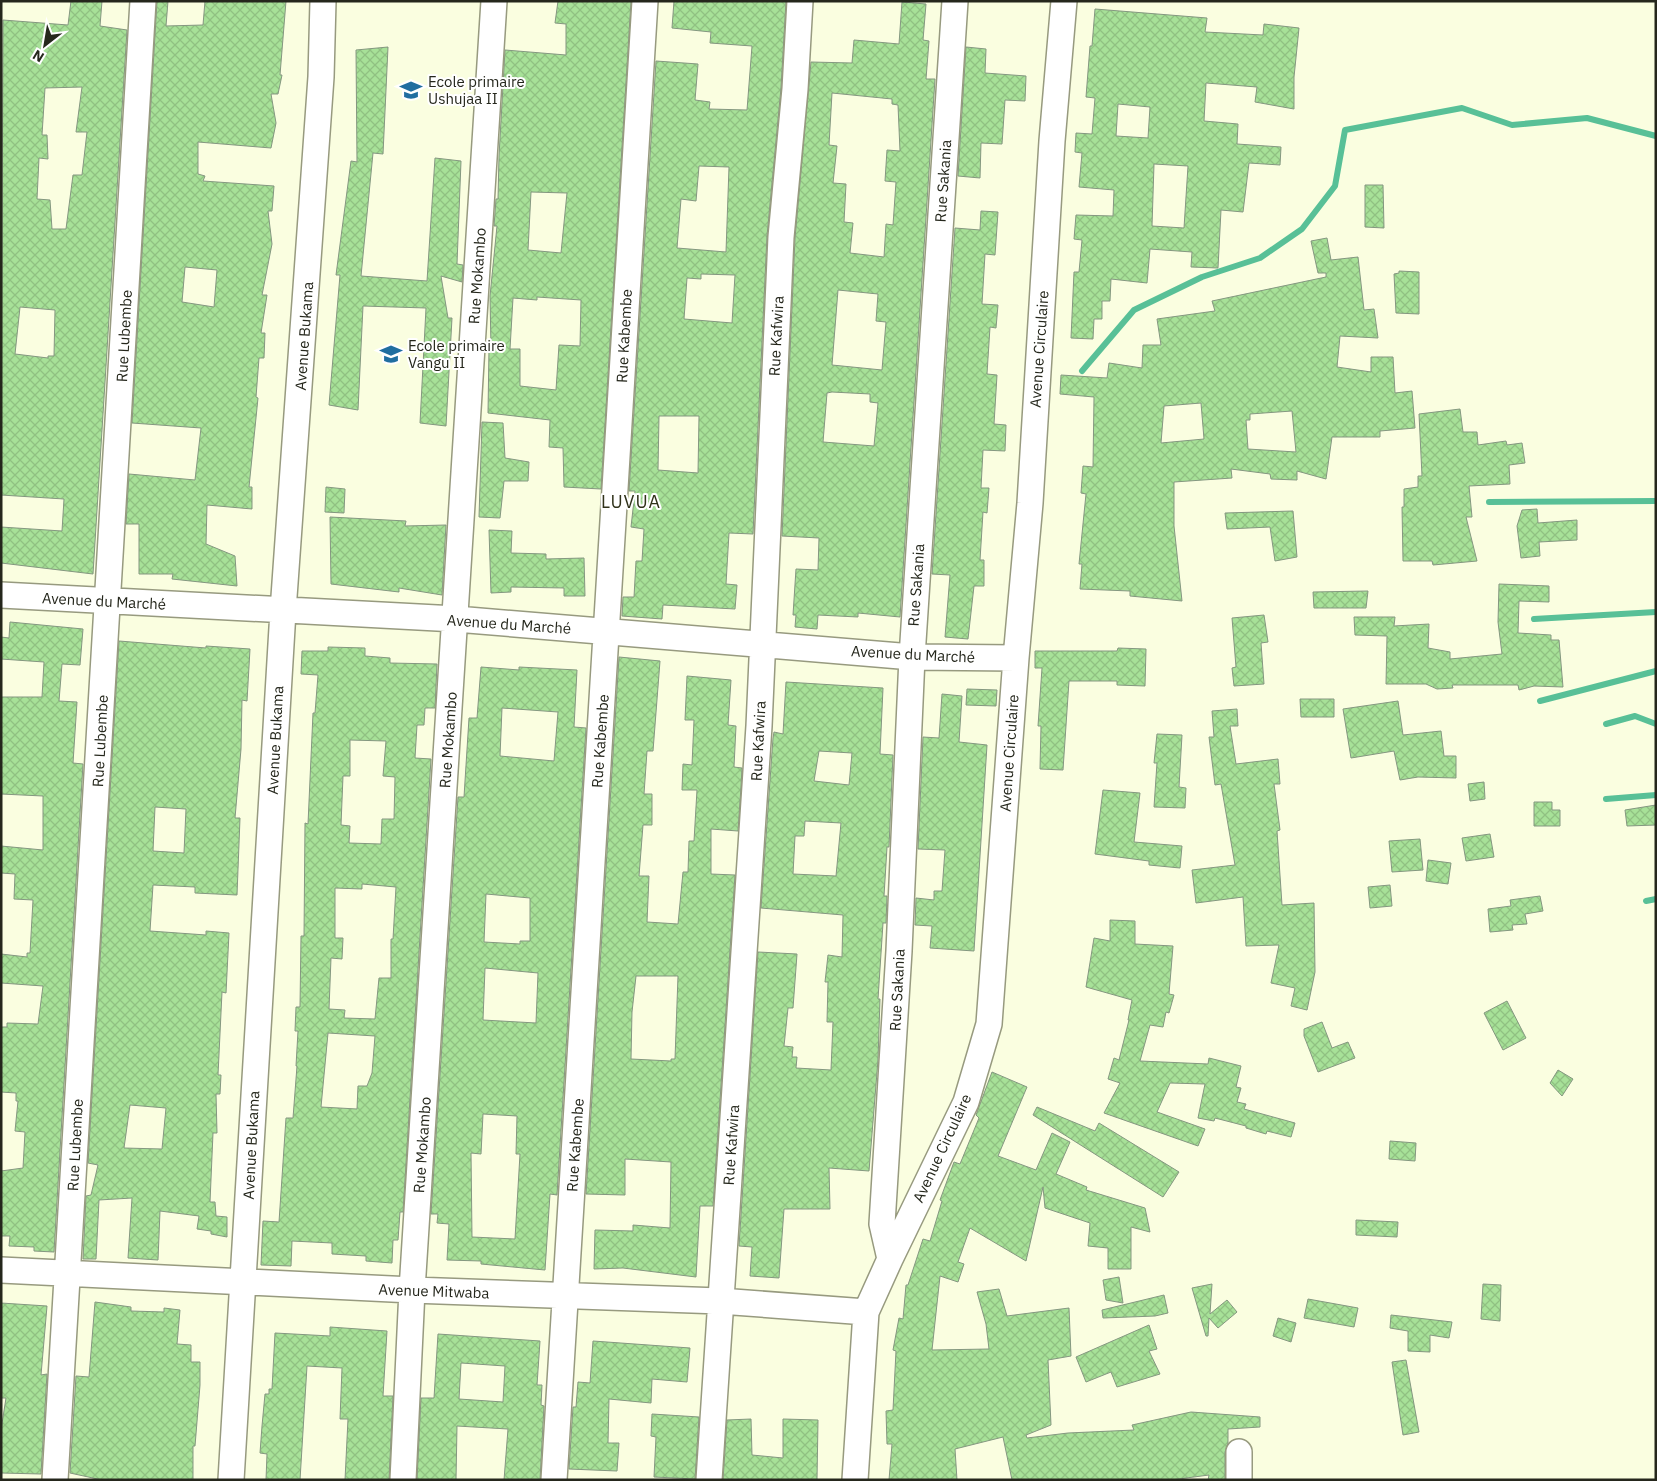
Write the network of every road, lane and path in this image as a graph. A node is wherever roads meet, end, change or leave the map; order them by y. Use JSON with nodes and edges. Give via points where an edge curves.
{"nodes":[{"id":1,"x":143,"y":1,"type":"edge"},
{"id":2,"x":323,"y":1,"type":"edge"},
{"id":3,"x":494,"y":1,"type":"edge"},
{"id":4,"x":645,"y":1,"type":"edge"},
{"id":5,"x":800,"y":1,"type":"edge"},
{"id":6,"x":955,"y":1,"type":"edge"},
{"id":7,"x":1064,"y":1,"type":"edge"},
{"id":8,"x":1,"y":595,"type":"edge"},
{"id":9,"x":108,"y":601,"type":"junction"},
{"id":10,"x":283,"y":611,"type":"junction"},
{"id":11,"x":456,"y":619,"type":"junction"},
{"id":12,"x":606,"y":631,"type":"junction"},
{"id":13,"x":763,"y":644,"type":"junction"},
{"id":14,"x":912,"y":656,"type":"junction"},
{"id":15,"x":1016,"y":658,"type":"junction"},
{"id":16,"x":890,"y":1259,"type":"junction"},
{"id":17,"x":1,"y":1270,"type":"edge"},
{"id":18,"x":68,"y":1272,"type":"junction"},
{"id":19,"x":243,"y":1282,"type":"junction"},
{"id":20,"x":412,"y":1290,"type":"junction"},
{"id":21,"x":566,"y":1296,"type":"junction"},
{"id":22,"x":720,"y":1301,"type":"junction"},
{"id":23,"x":866,"y":1312,"type":"junction"},
{"id":24,"x":1239,"y":1452,"type":"dead end"},
{"id":25,"x":55,"y":1480,"type":"edge"},
{"id":26,"x":231,"y":1480,"type":"edge"},
{"id":27,"x":403,"y":1480,"type":"edge"},
{"id":28,"x":554,"y":1480,"type":"edge"},
{"id":29,"x":710,"y":1480,"type":"edge"},
{"id":30,"x":854,"y":1480,"type":"edge"},
{"id":31,"x":1239,"y":1480,"type":"edge"}],
"edges":[{"from":1,"to":9,"type":"street","name":"Rue Lubembe"},
{"from":2,"to":10,"type":"street","name":"Avenue Bukama","via":[[309,264]]},
{"from":3,"to":11,"type":"street","name":"Rue Mokambo"},
{"from":4,"to":12,"type":"street","name":"Rue Kabembe"},
{"from":5,"to":13,"type":"street","name":"Rue Kafwira","via":[[781,237]]},
{"from":6,"to":14,"type":"street","name":"Rue Sakania"},
{"from":7,"to":15,"type":"street","name":"Avenue Circulaire","via":[[1030,502]]},
{"from":8,"to":9,"type":"street","name":"Avenue du Marché"},
{"from":9,"to":10,"type":"street","name":"Avenue du Marché"},
{"from":9,"to":18,"type":"street","name":"Rue Lubembe"},
{"from":10,"to":11,"type":"street","name":"Avenue du Marché"},
{"from":10,"to":19,"type":"street","name":"Avenue Bukama"},
{"from":11,"to":12,"type":"street","name":"Avenue du Marché"},
{"from":11,"to":20,"type":"street","name":"Rue Mokambo"},
{"from":12,"to":13,"type":"street","name":"Avenue du Marché"},
{"from":12,"to":21,"type":"street","name":"Rue Kabembe"},
{"from":13,"to":14,"type":"street","name":"Avenue du Marché"},
{"from":13,"to":22,"type":"street","name":"Rue Kafwira"},
{"from":14,"to":15,"type":"street","name":"Avenue du Marché"},
{"from":14,"to":16,"type":"street","name":"Rue Sakania","via":[[899,951],[882,1224]]},
{"from":15,"to":16,"type":"street","name":"Avenue Circulaire","via":[[989,1024],[966,1102]]},
{"from":16,"to":23,"type":"street","name":"Avenue Circulaire"},
{"from":17,"to":18,"type":"street","name":"Avenue Mitwaba"},
{"from":18,"to":19,"type":"street","name":"Avenue Mitwaba"},
{"from":18,"to":25,"type":"street","name":"Rue Lubembe"},
{"from":19,"to":20,"type":"street","name":"Avenue Mitwaba"},
{"from":19,"to":26,"type":"street","name":"Avenue Bukama"},
{"from":20,"to":21,"type":"street","name":"Avenue Mitwaba"},
{"from":20,"to":27,"type":"street","name":"Rue Mokambo"},
{"from":21,"to":22,"type":"street","name":"Avenue Mitwaba"},
{"from":21,"to":28,"type":"street","name":"Rue Kabembe"},
{"from":22,"to":23,"type":"street","name":"Avenue Mitwaba"},
{"from":22,"to":29,"type":"street","name":"Rue Kafwira"},
{"from":23,"to":30,"type":"street","name":"Avenue Circulaire"},
{"from":24,"to":31,"type":"street"}]}
